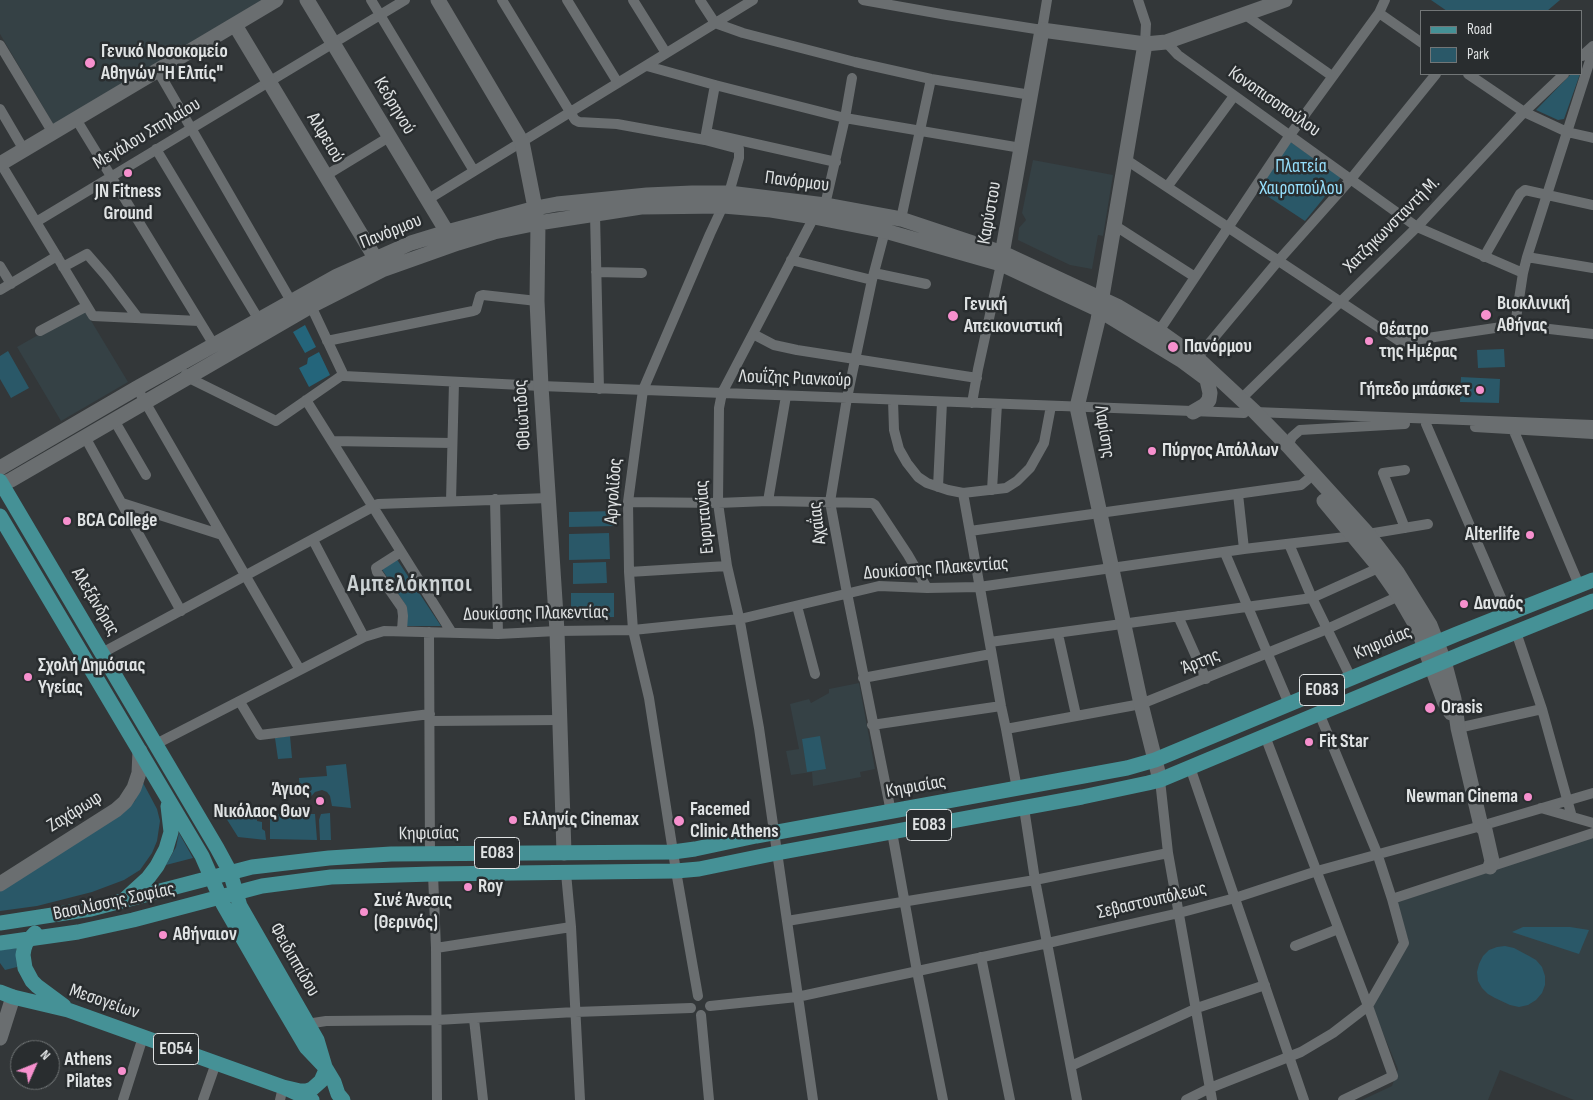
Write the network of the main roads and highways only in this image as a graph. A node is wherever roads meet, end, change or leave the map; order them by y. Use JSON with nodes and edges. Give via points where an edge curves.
{"nodes":[{"id":1,"x":1,"y":483,"type":"edge"},
{"id":2,"x":0,"y":516,"type":"edge"},
{"id":3,"x":1586,"y":583,"type":"edge"},
{"id":4,"x":1593,"y":601,"type":"edge"},
{"id":5,"x":164,"y":792,"type":"junction"},
{"id":6,"x":230,"y":872,"type":"junction"},
{"id":7,"x":212,"y":878,"type":"junction"},
{"id":8,"x":228,"y":896,"type":"junction"},
{"id":9,"x":120,"y":902,"type":"junction"},
{"id":10,"x":91,"y":909,"type":"junction"},
{"id":11,"x":0,"y":923,"type":"edge"},
{"id":12,"x":29,"y":939,"type":"junction"},
{"id":13,"x":0,"y":943,"type":"edge"},
{"id":14,"x":0,"y":982,"type":"edge"},
{"id":15,"x":6,"y":994,"type":"edge"},
{"id":16,"x":68,"y":1010,"type":"junction"},
{"id":17,"x":325,"y":1067,"type":"junction"},
{"id":18,"x":334,"y":1082,"type":"junction"},
{"id":19,"x":282,"y":1094,"type":"edge"},
{"id":20,"x":312,"y":1100,"type":"edge"},
{"id":21,"x":343,"y":1100,"type":"edge"},
{"id":22,"x":353,"y":1100,"type":"edge"}],
"edges":[{"from":1,"to":6,"type":"main road","name":"Αλεξάνδρας"},
{"from":2,"to":5,"type":"main road","name":"Αλεξάνδρας"},
{"from":3,"to":6,"type":"main road","name":"Κηφισίας","number":"ΕΟ83","via":[[1155,760],[1127,768],[673,852],[329,858]]},
{"from":4,"to":8,"type":"main road","number":"ΕΟ83","via":[[1160,780],[1082,797],[676,872],[331,877],[274,884]]},
{"from":5,"to":7,"type":"main road","name":"Αλεξάνδρας"},
{"from":5,"to":9,"type":"main road","via":[[171,822],[166,849],[148,878]]},
{"from":6,"to":7,"type":"main road","name":"Κηφισίας","number":"ΕΟ83"},
{"from":6,"to":8,"type":"main road","name":"Φειδιππίδου"},
{"from":7,"to":8,"type":"main road","name":"Αλεξάνδρας"},
{"from":7,"to":9,"type":"main road","name":"Βασιλίσσης Σοφίας"},
{"from":8,"to":12,"type":"main road","name":"Βασιλίσσης Σοφίας","number":"ΕΟ83","via":[[106,926]]},
{"from":8,"to":17,"type":"main road","name":"Φειδιππίδου","via":[[240,906],[317,1040]]},
{"from":8,"to":17,"type":"main road","name":"Φειδιππίδου","via":[[227,912],[306,1047]]},
{"from":9,"to":10,"type":"main road","name":"Βασιλίσσης Σοφίας"},
{"from":10,"to":11,"type":"main road","name":"Βασιλίσσης Σοφίας"},
{"from":10,"to":12,"type":"main road","via":[[49,924]]},
{"from":12,"to":13,"type":"main road","name":"Βασιλίσσης Σοφίας","number":"ΕΟ83"},
{"from":12,"to":16,"type":"main road","via":[[23,955],[28,974],[37,986]]},
{"from":14,"to":15,"type":"main road"},
{"from":15,"to":16,"type":"main road","name":"Μεσογείων","number":"ΕΟ54"},
{"from":16,"to":19,"type":"main road","name":"Μεσογείων","number":"ΕΟ54","via":[[216,1063]]},
{"from":17,"to":18,"type":"main road","name":"Φειδιππίδου"},
{"from":17,"to":19,"type":"main road","via":[[321,1081],[312,1089]]},
{"from":18,"to":21,"type":"main road"},
{"from":18,"to":22,"type":"main road"},
{"from":19,"to":20,"type":"main road","name":"Μεσογείων","number":"ΕΟ54"}]}
